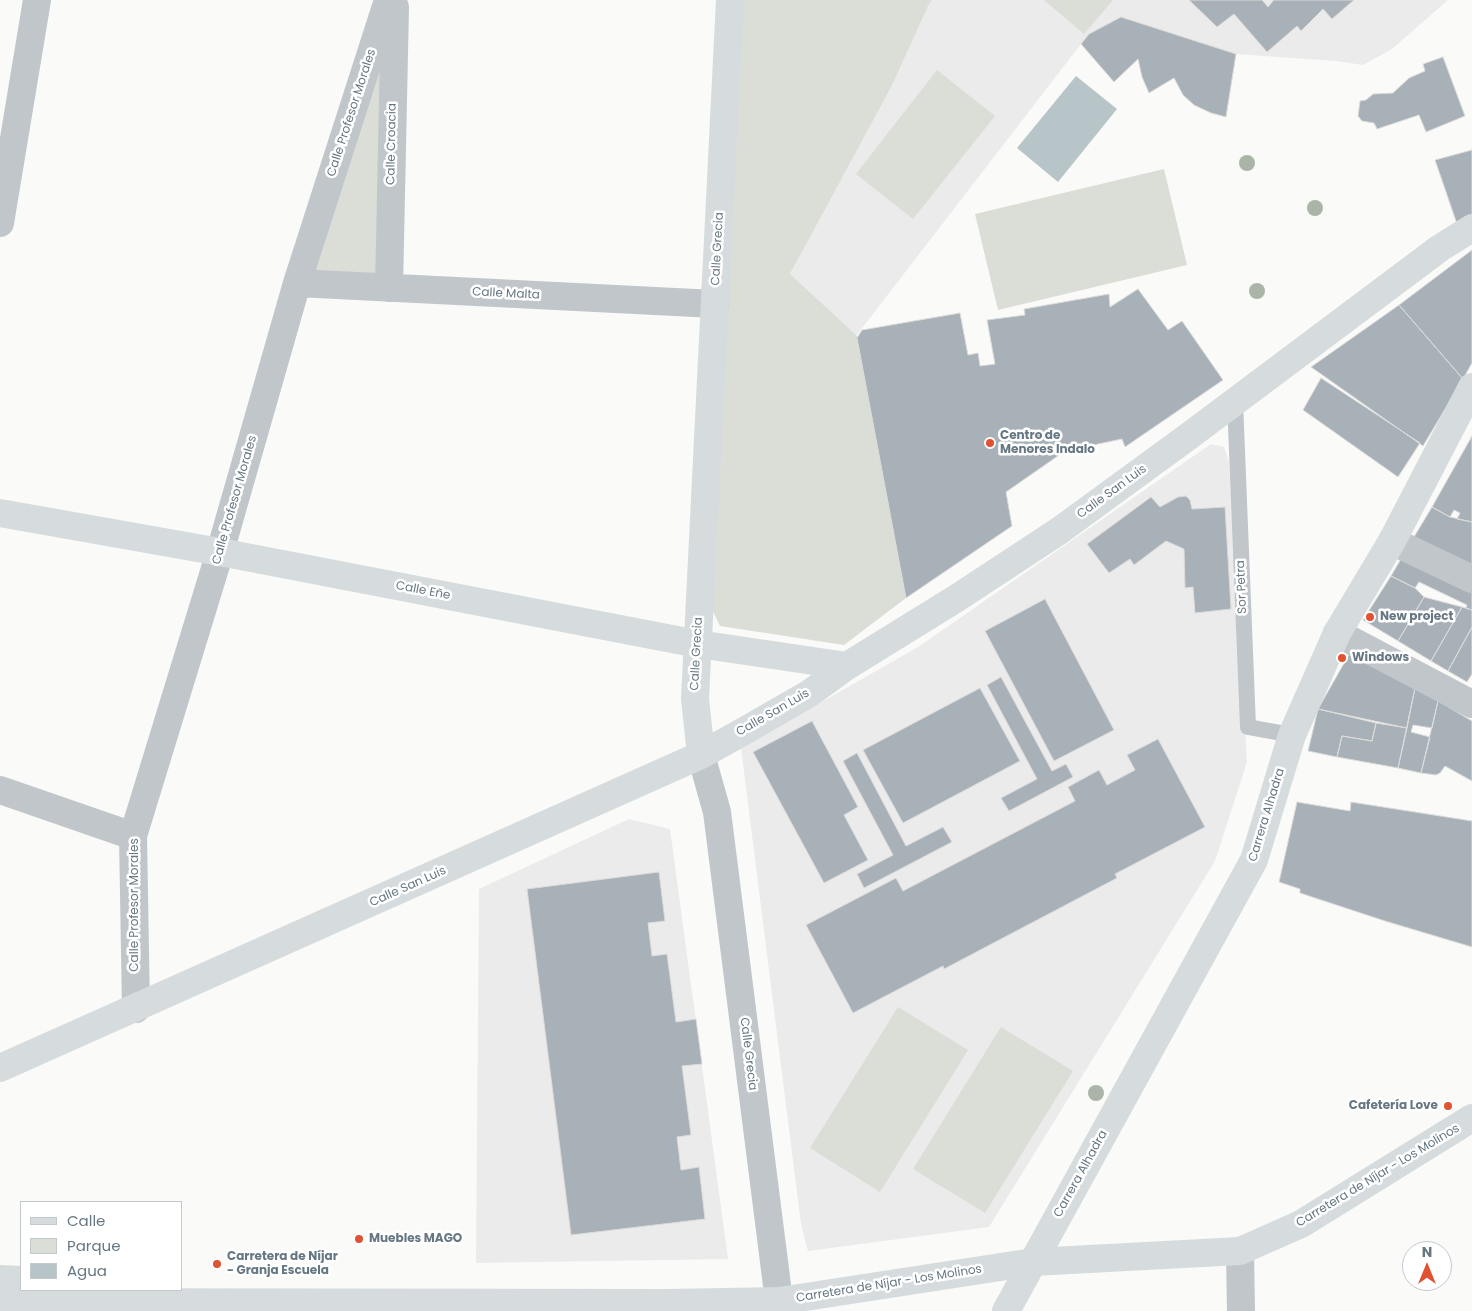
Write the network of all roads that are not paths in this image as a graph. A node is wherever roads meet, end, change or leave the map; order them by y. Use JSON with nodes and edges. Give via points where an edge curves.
{"nodes":[{"id":1,"x":37,"y":0,"type":"edge"},
{"id":2,"x":388,"y":0,"type":"edge"},
{"id":3,"x":395,"y":0,"type":"edge"},
{"id":4,"x":730,"y":0,"type":"edge"},
{"id":5,"x":7,"y":134,"type":"edge"},
{"id":6,"x":0,"y":223,"type":"edge"},
{"id":7,"x":1472,"y":228,"type":"edge"},
{"id":8,"x":297,"y":283,"type":"junction"},
{"id":9,"x":389,"y":288,"type":"junction"},
{"id":10,"x":715,"y":304,"type":"junction"},
{"id":11,"x":1472,"y":387,"type":"edge"},
{"id":12,"x":1235,"y":401,"type":"junction"},
{"id":13,"x":0,"y":512,"type":"edge"},
{"id":14,"x":1392,"y":541,"type":"junction"},
{"id":15,"x":220,"y":552,"type":"junction"},
{"id":16,"x":1472,"y":579,"type":"edge"},
{"id":17,"x":1337,"y":633,"type":"junction"},
{"id":18,"x":698,"y":644,"type":"junction"},
{"id":19,"x":847,"y":666,"type":"junction"},
{"id":20,"x":1472,"y":704,"type":"edge"},
{"id":21,"x":1292,"y":735,"type":"junction"},
{"id":22,"x":701,"y":755,"type":"junction"},
{"id":23,"x":0,"y":790,"type":"edge"},
{"id":24,"x":134,"y":836,"type":"junction"},
{"id":25,"x":136,"y":1009,"type":"junction"},
{"id":26,"x":0,"y":1068,"type":"edge"},
{"id":27,"x":1470,"y":1124,"type":"edge"},
{"id":28,"x":1240,"y":1251,"type":"junction"},
{"id":29,"x":1033,"y":1262,"type":"junction"},
{"id":30,"x":0,"y":1280,"type":"edge"},
{"id":31,"x":20,"y":1280,"type":"edge"},
{"id":32,"x":162,"y":1291,"type":"edge"},
{"id":33,"x":0,"y":1302,"type":"edge"},
{"id":34,"x":779,"y":1302,"type":"junction"},
{"id":35,"x":185,"y":1307,"type":"edge"},
{"id":36,"x":1006,"y":1311,"type":"edge"},
{"id":37,"x":1241,"y":1311,"type":"edge"}],
"edges":[{"from":1,"to":5,"type":"street"},
{"from":2,"to":8,"type":"street","name":"Calle Profesor Morales"},
{"from":3,"to":9,"type":"street","name":"Calle Croacia"},
{"from":4,"to":10,"type":"street","name":"Calle Grecia"},
{"from":5,"to":6,"type":"street"},
{"from":7,"to":12,"type":"street","name":"Calle San Luis","via":[[1440,248]]},
{"from":8,"to":9,"type":"street","name":"Calle Malta"},
{"from":8,"to":15,"type":"street","name":"Calle Profesor Morales"},
{"from":9,"to":10,"type":"street","name":"Calle Malta"},
{"from":10,"to":18,"type":"street","name":"Calle Grecia"},
{"from":11,"to":14,"type":"street","name":"Carrera Alhadra"},
{"from":12,"to":19,"type":"street","name":"Calle San Luis","via":[[1059,531]]},
{"from":12,"to":21,"type":"lane","name":"Sor Petra","via":[[1248,727]]},
{"from":13,"to":15,"type":"street","name":"Calle Eñe"},
{"from":14,"to":16,"type":"street"},
{"from":14,"to":17,"type":"street","name":"Carrera Alhadra"},
{"from":15,"to":18,"type":"street","name":"Calle Eñe"},
{"from":15,"to":24,"type":"street","name":"Calle Profesor Morales"},
{"from":17,"to":20,"type":"street"},
{"from":17,"to":21,"type":"street","name":"Carrera Alhadra"},
{"from":18,"to":19,"type":"street","name":"Calle Eñe"},
{"from":18,"to":22,"type":"street","name":"Calle Grecia","via":[[695,699]]},
{"from":19,"to":22,"type":"street","name":"Calle San Luis","via":[[810,693]]},
{"from":21,"to":29,"type":"street","name":"Carrera Alhadra","via":[[1254,860]]},
{"from":22,"to":25,"type":"street","name":"Calle San Luis"},
{"from":22,"to":34,"type":"street","name":"Calle Grecia","via":[[717,812]]},
{"from":23,"to":24,"type":"street"},
{"from":24,"to":25,"type":"street","name":"Calle Profesor Morales"},
{"from":25,"to":26,"type":"street","name":"Calle San Luis"},
{"from":27,"to":28,"type":"street","name":"Carretera de Níjar - Los Molinos","via":[[1301,1224]]},
{"from":28,"to":29,"type":"street","name":"Carretera de Níjar - Los Molinos"},
{"from":28,"to":37,"type":"street"},
{"from":29,"to":34,"type":"street","name":"Carretera de Níjar - Los Molinos"},
{"from":29,"to":36,"type":"street","name":"Carrera Alhadra"},
{"from":30,"to":31,"type":"street"},
{"from":32,"to":35,"type":"street"},
{"from":33,"to":35,"type":"street","name":"Carretera de Níjar - Los Molinos"},
{"from":34,"to":35,"type":"street","name":"Carretera de Níjar - Los Molinos"}]}
